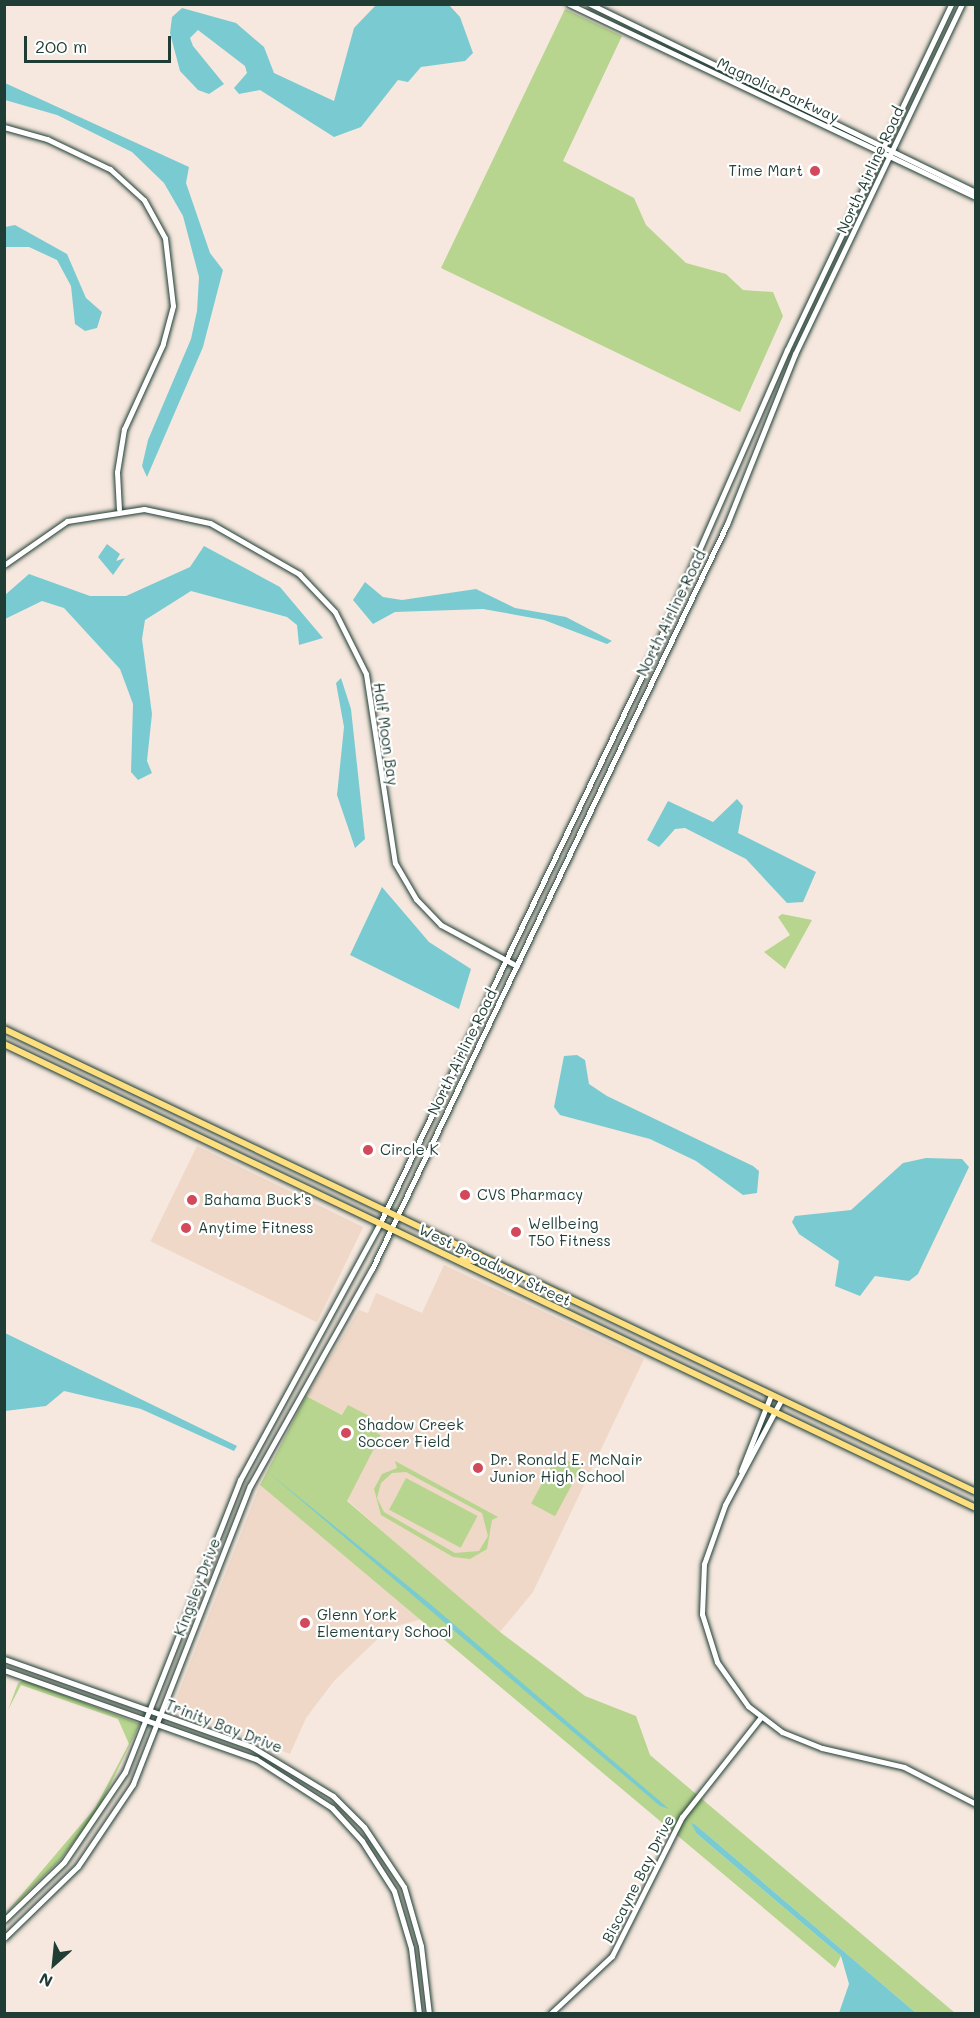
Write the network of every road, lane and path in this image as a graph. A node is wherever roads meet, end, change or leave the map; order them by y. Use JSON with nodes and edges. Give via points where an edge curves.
{"nodes":[{"id":1,"x":569,"y":4,"type":"edge"},
{"id":2,"x":590,"y":4,"type":"edge"},
{"id":3,"x":951,"y":4,"type":"edge"},
{"id":4,"x":962,"y":4,"type":"edge"},
{"id":5,"x":626,"y":22,"type":"junction"},
{"id":6,"x":622,"y":30,"type":"junction"},
{"id":7,"x":933,"y":42,"type":"junction"},
{"id":8,"x":942,"y":47,"type":"junction"},
{"id":9,"x":4,"y":127,"type":"edge"},
{"id":10,"x":884,"y":145,"type":"junction"},
{"id":11,"x":893,"y":149,"type":"junction"},
{"id":12,"x":881,"y":151,"type":"junction"},
{"id":13,"x":890,"y":156,"type":"junction"},
{"id":14,"x":975,"y":192,"type":"edge"},
{"id":15,"x":975,"y":197,"type":"edge"},
{"id":16,"x":742,"y":453,"type":"junction"},
{"id":17,"x":754,"y":458,"type":"junction"},
{"id":18,"x":119,"y":509,"type":"junction"},
{"id":19,"x":4,"y":565,"type":"edge"},
{"id":20,"x":504,"y":960,"type":"junction"},
{"id":21,"x":517,"y":966,"type":"junction"},
{"id":22,"x":4,"y":1029,"type":"edge"},
{"id":23,"x":4,"y":1044,"type":"edge"},
{"id":24,"x":455,"y":1062,"type":"junction"},
{"id":25,"x":468,"y":1068,"type":"junction"},
{"id":26,"x":386,"y":1211,"type":"junction"},
{"id":27,"x":396,"y":1216,"type":"junction"},
{"id":28,"x":380,"y":1223,"type":"junction"},
{"id":29,"x":391,"y":1228,"type":"junction"},
{"id":30,"x":439,"y":1251,"type":"junction"},
{"id":31,"x":479,"y":1256,"type":"junction"},
{"id":32,"x":294,"y":1379,"type":"junction"},
{"id":33,"x":304,"y":1384,"type":"junction"},
{"id":34,"x":771,"y":1395,"type":"junction"},
{"id":35,"x":781,"y":1400,"type":"junction"},
{"id":36,"x":765,"y":1409,"type":"junction"},
{"id":37,"x":774,"y":1413,"type":"junction"},
{"id":38,"x":741,"y":1472,"type":"junction"},
{"id":39,"x":240,"y":1480,"type":"junction"},
{"id":40,"x":250,"y":1486,"type":"junction"},
{"id":41,"x":975,"y":1492,"type":"edge"},
{"id":42,"x":975,"y":1508,"type":"edge"},
{"id":43,"x":208,"y":1553,"type":"junction"},
{"id":44,"x":220,"y":1558,"type":"junction"},
{"id":45,"x":4,"y":1659,"type":"edge"},
{"id":46,"x":4,"y":1670,"type":"edge"},
{"id":47,"x":151,"y":1711,"type":"junction"},
{"id":48,"x":162,"y":1716,"type":"junction"},
{"id":49,"x":761,"y":1717,"type":"junction"},
{"id":50,"x":147,"y":1721,"type":"junction"},
{"id":51,"x":159,"y":1725,"type":"junction"},
{"id":52,"x":975,"y":1804,"type":"edge"},
{"id":53,"x":4,"y":1920,"type":"edge"},
{"id":54,"x":4,"y":1938,"type":"edge"},
{"id":55,"x":419,"y":2013,"type":"edge"},
{"id":56,"x":429,"y":2013,"type":"edge"},
{"id":57,"x":550,"y":2013,"type":"edge"}],
"edges":[{"from":1,"to":6,"type":"main road","name":"Magnolia Parkway"},
{"from":2,"to":5,"type":"main road","name":"Magnolia Parkway"},
{"from":3,"to":7,"type":"main road","name":"North Airline Road"},
{"from":4,"to":8,"type":"main road","name":"North Airline Road"},
{"from":5,"to":6,"type":"main road"},
{"from":5,"to":10,"type":"main road","name":"Magnolia Parkway"},
{"from":6,"to":12,"type":"main road","name":"Magnolia Parkway"},
{"from":7,"to":8,"type":"main road"},
{"from":7,"to":10,"type":"main road","name":"North Airline Road"},
{"from":8,"to":11,"type":"main road","name":"North Airline Road"},
{"from":9,"to":18,"type":"main road","via":[[47,139],[110,169],[144,200],[165,238],[173,306],[163,344],[124,429],[117,472]]},
{"from":10,"to":11,"type":"main road","name":"Magnolia Parkway"},
{"from":10,"to":12,"type":"main road","name":"North Airline Road"},
{"from":11,"to":13,"type":"main road","name":"North Airline Road"},
{"from":11,"to":14,"type":"main road","name":"Magnolia Parkway"},
{"from":12,"to":13,"type":"main road","name":"Magnolia Parkway"},
{"from":12,"to":16,"type":"main road","name":"North Airline Road"},
{"from":13,"to":15,"type":"main road","name":"Magnolia Parkway"},
{"from":13,"to":17,"type":"main road","name":"North Airline Road","via":[[795,354]]},
{"from":16,"to":17,"type":"main road"},
{"from":16,"to":20,"type":"main road","name":"North Airline Road"},
{"from":17,"to":21,"type":"main road","name":"North Airline Road"},
{"from":18,"to":19,"type":"main road","name":"Half Moon Bay","via":[[52,528]]},
{"from":18,"to":20,"type":"main road","name":"Half Moon Bay","via":[[156,509],[210,523],[274,556],[322,597],[348,633],[366,674],[395,863],[416,899],[441,925]]},
{"from":20,"to":21,"type":"main road","name":"Half Moon Bay"},
{"from":20,"to":24,"type":"main road","name":"North Airline Road"},
{"from":21,"to":25,"type":"main road","name":"North Airline Road"},
{"from":22,"to":26,"type":"main road","name":"West Broadway Street"},
{"from":23,"to":28,"type":"main road","name":"West Broadway Street"},
{"from":24,"to":25,"type":"main road"},
{"from":24,"to":26,"type":"main road","name":"North Airline Road"},
{"from":25,"to":27,"type":"main road","name":"North Airline Road"},
{"from":26,"to":27,"type":"main road","name":"West Broadway Street"},
{"from":26,"to":28,"type":"main road","name":"North Airline Road"},
{"from":27,"to":29,"type":"main road","name":"North Airline Road"},
{"from":27,"to":31,"type":"main road","name":"West Broadway Street"},
{"from":28,"to":29,"type":"main road","name":"West Broadway Street"},
{"from":28,"to":32,"type":"main road","name":"Kingsley Drive"},
{"from":29,"to":30,"type":"main road","name":"West Broadway Street"},
{"from":29,"to":33,"type":"main road","name":"Kingsley Drive","via":[[345,1321]]},
{"from":30,"to":31,"type":"main road","via":[[471,1261]]},
{"from":30,"to":36,"type":"main road","name":"West Broadway Street"},
{"from":31,"to":34,"type":"main road","name":"West Broadway Street"},
{"from":32,"to":33,"type":"main road"},
{"from":32,"to":39,"type":"main road","name":"Kingsley Drive"},
{"from":33,"to":40,"type":"main road","name":"Kingsley Drive"},
{"from":34,"to":35,"type":"main road","name":"West Broadway Street"},
{"from":34,"to":36,"type":"main road"},
{"from":35,"to":37,"type":"main road"},
{"from":35,"to":41,"type":"main road","name":"West Broadway Street"},
{"from":36,"to":37,"type":"main road","name":"West Broadway Street"},
{"from":36,"to":38,"type":"main road"},
{"from":37,"to":38,"type":"main road"},
{"from":37,"to":42,"type":"main road","name":"West Broadway Street"},
{"from":38,"to":49,"type":"main road","via":[[707,1549],[701,1600],[717,1662]]},
{"from":39,"to":40,"type":"main road"},
{"from":39,"to":43,"type":"main road","name":"Kingsley Drive"},
{"from":40,"to":44,"type":"main road","name":"Kingsley Drive"},
{"from":43,"to":44,"type":"main road"},
{"from":43,"to":47,"type":"main road","name":"Kingsley Drive"},
{"from":44,"to":48,"type":"main road","name":"Kingsley Drive"},
{"from":45,"to":47,"type":"main road","name":"Trinity Bay Drive"},
{"from":46,"to":50,"type":"main road","name":"Trinity Bay Drive"},
{"from":47,"to":48,"type":"main road","name":"Trinity Bay Drive"},
{"from":47,"to":50,"type":"main road","name":"Kingsley Drive"},
{"from":48,"to":51,"type":"main road","name":"Kingsley Drive"},
{"from":48,"to":56,"type":"main road","name":"Trinity Bay Drive","via":[[277,1758],[321,1785],[357,1819],[404,1887],[421,1946]]},
{"from":49,"to":52,"type":"main road","via":[[813,1745],[904,1767]]},
{"from":49,"to":57,"type":"main road","name":"Biscayne Bay Drive","via":[[682,1817],[612,1956]]},
{"from":50,"to":51,"type":"main road","name":"Trinity Bay Drive"},
{"from":50,"to":53,"type":"main road","name":"Kingsley Drive","via":[[100,1814],[64,1862]]},
{"from":51,"to":54,"type":"main road","name":"Kingsley Drive","via":[[133,1784],[96,1842],[58,1888]]},
{"from":51,"to":55,"type":"main road","name":"Trinity Bay Drive","via":[[273,1767],[348,1825],[394,1892],[411,1948]]}]}
